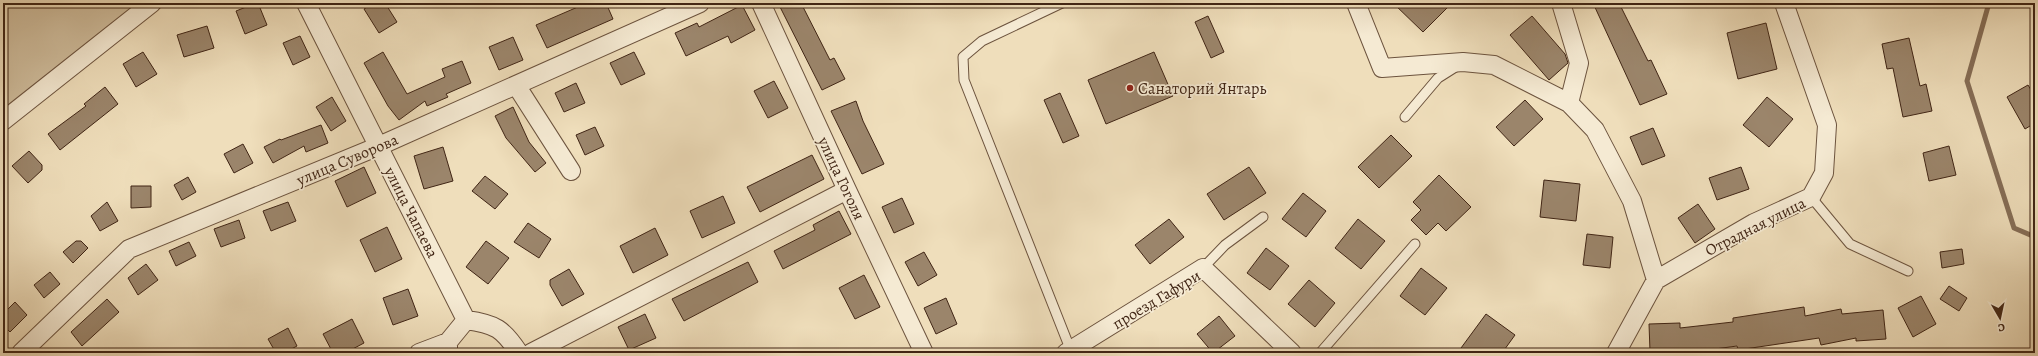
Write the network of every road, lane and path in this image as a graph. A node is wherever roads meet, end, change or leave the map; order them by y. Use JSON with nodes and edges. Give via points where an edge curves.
{"nodes":[{"id":1,"x":152,"y":3,"type":"edge"},
{"id":2,"x":306,"y":3,"type":"edge"},
{"id":3,"x":700,"y":3,"type":"edge"},
{"id":4,"x":761,"y":3,"type":"edge"},
{"id":5,"x":1062,"y":3,"type":"edge"},
{"id":6,"x":1356,"y":3,"type":"edge"},
{"id":7,"x":1561,"y":3,"type":"edge"},
{"id":8,"x":1784,"y":3,"type":"edge"},
{"id":9,"x":1463,"y":62,"type":"junction"},
{"id":10,"x":516,"y":85,"type":"junction"},
{"id":11,"x":1568,"y":103,"type":"junction"},
{"id":12,"x":1405,"y":117,"type":"dead end"},
{"id":13,"x":3,"y":121,"type":"edge"},
{"id":14,"x":378,"y":146,"type":"junction"},
{"id":15,"x":571,"y":171,"type":"dead end"},
{"id":16,"x":847,"y":190,"type":"junction"},
{"id":17,"x":1811,"y":198,"type":"junction"},
{"id":18,"x":1263,"y":218,"type":"dead end"},
{"id":19,"x":1415,"y":244,"type":"dead end"},
{"id":20,"x":1203,"y":268,"type":"junction"},
{"id":21,"x":1908,"y":271,"type":"dead end"},
{"id":22,"x":1656,"y":280,"type":"junction"},
{"id":23,"x":466,"y":320,"type":"junction"},
{"id":24,"x":448,"y":348,"type":"edge"},
{"id":25,"x":1069,"y":352,"type":"edge"},
{"id":26,"x":21,"y":353,"type":"edge"},
{"id":27,"x":419,"y":353,"type":"edge"},
{"id":28,"x":519,"y":353,"type":"edge"},
{"id":29,"x":531,"y":353,"type":"edge"},
{"id":30,"x":924,"y":353,"type":"edge"},
{"id":31,"x":1292,"y":353,"type":"edge"},
{"id":32,"x":1320,"y":353,"type":"edge"},
{"id":33,"x":1616,"y":353,"type":"edge"}],
"edges":[{"from":1,"to":13,"type":"street"},
{"from":2,"to":14,"type":"street","name":"улица Чапаева"},
{"from":3,"to":10,"type":"street","name":"улица Суворова"},
{"from":4,"to":16,"type":"street","name":"улица Гоголя"},
{"from":5,"to":25,"type":"lane","via":[[982,41],[963,57],[964,80]]},
{"from":6,"to":9,"type":"street","via":[[1382,68]]},
{"from":7,"to":11,"type":"street","via":[[1579,63]]},
{"from":8,"to":17,"type":"street","name":"Отрадная улица","via":[[1827,125],[1824,173]]},
{"from":9,"to":11,"type":"street","via":[[1494,65]]},
{"from":9,"to":12,"type":"lane","via":[[1438,78]]},
{"from":10,"to":14,"type":"street","name":"улица Суворова"},
{"from":10,"to":15,"type":"street"},
{"from":11,"to":22,"type":"street","via":[[1595,130],[1632,201]]},
{"from":14,"to":23,"type":"street","name":"улица Чапаева"},
{"from":14,"to":26,"type":"street","name":"улица Суворова","via":[[129,249]]},
{"from":16,"to":29,"type":"street"},
{"from":16,"to":30,"type":"street","name":"улица Гоголя"},
{"from":17,"to":21,"type":"lane","via":[[1850,244]]},
{"from":17,"to":22,"type":"street","name":"Отрадная улица","via":[[1754,223]]},
{"from":18,"to":20,"type":"lane","via":[[1225,245]]},
{"from":19,"to":32,"type":"lane"},
{"from":20,"to":25,"type":"street","name":"проезд Гафури"},
{"from":20,"to":31,"type":"street","name":"проезд Гафури"},
{"from":22,"to":33,"type":"street"},
{"from":23,"to":24,"type":"street"},
{"from":23,"to":28,"type":"street","via":[[484,322],[505,333]]},
{"from":24,"to":27,"type":"street"}]}
